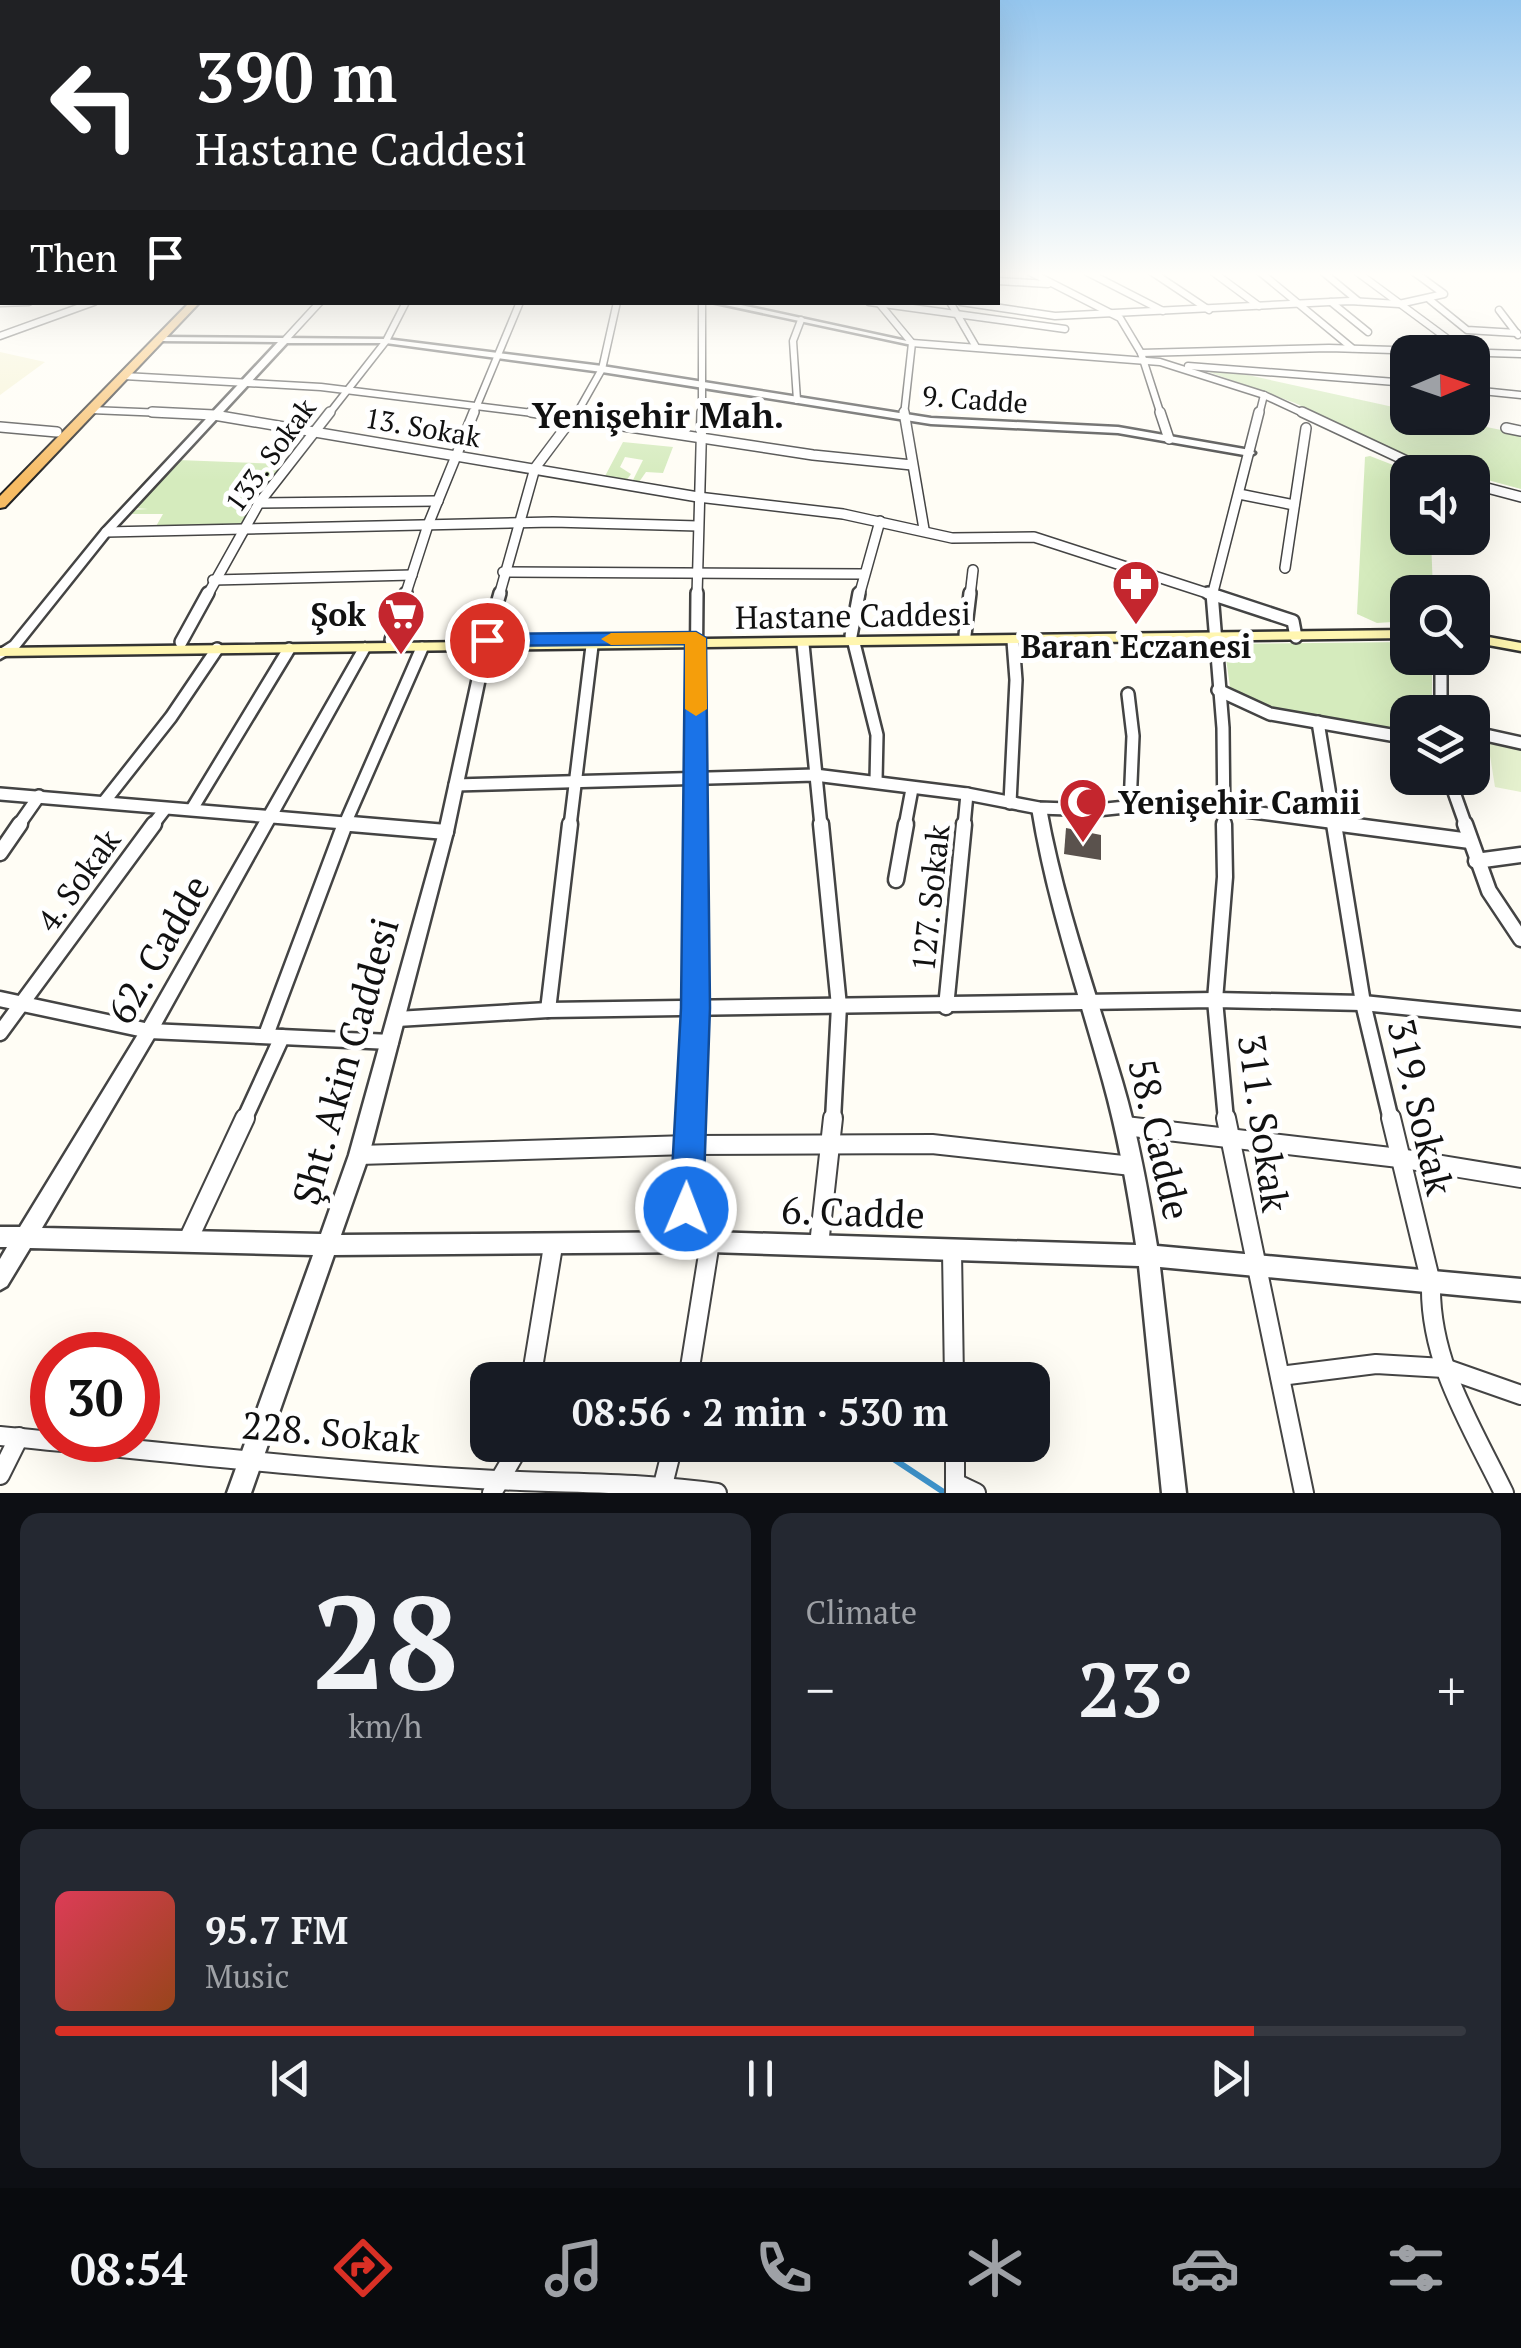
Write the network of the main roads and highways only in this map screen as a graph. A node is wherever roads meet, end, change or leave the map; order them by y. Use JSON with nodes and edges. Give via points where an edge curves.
{"nodes":[{"id":1,"x":146,"y":342,"type":"edge"},
{"id":2,"x":157,"y":342,"type":"edge"},
{"id":3,"x":0,"y":489,"type":"edge"},
{"id":4,"x":0,"y":504,"type":"edge"},
{"id":5,"x":1390,"y":630,"type":"edge"},
{"id":6,"x":1490,"y":633,"type":"edge"},
{"id":7,"x":1216,"y":634,"type":"junction"},
{"id":8,"x":1521,"y":638,"type":"edge"},
{"id":9,"x":852,"y":640,"type":"junction"},
{"id":10,"x":696,"y":641,"type":"junction"},
{"id":11,"x":1490,"y":641,"type":"edge"},
{"id":12,"x":486,"y":643,"type":"junction"},
{"id":13,"x":1521,"y":647,"type":"edge"},
{"id":14,"x":4,"y":650,"type":"edge"}],
"edges":[{"from":1,"to":3,"type":"highway"},
{"from":2,"to":4,"type":"highway"},
{"from":5,"to":7,"type":"main road","name":"Hastane Caddesi"},
{"from":6,"to":8,"type":"main road"},
{"from":7,"to":9,"type":"main road","name":"Hastane Caddesi"},
{"from":7,"to":9,"type":"main road","name":"Hastane Caddesi"},
{"from":9,"to":10,"type":"main road","name":"Hastane Caddesi"},
{"from":9,"to":10,"type":"main road","name":"Hastane Caddesi"},
{"from":10,"to":12,"type":"main road","name":"Hastane Caddesi"},
{"from":10,"to":12,"type":"main road","name":"Hastane Caddesi"},
{"from":11,"to":13,"type":"main road"},
{"from":12,"to":14,"type":"main road","name":"Hastane Caddesi"},
{"from":12,"to":14,"type":"main road","name":"Hastane Caddesi","via":[[181,642]]}]}
